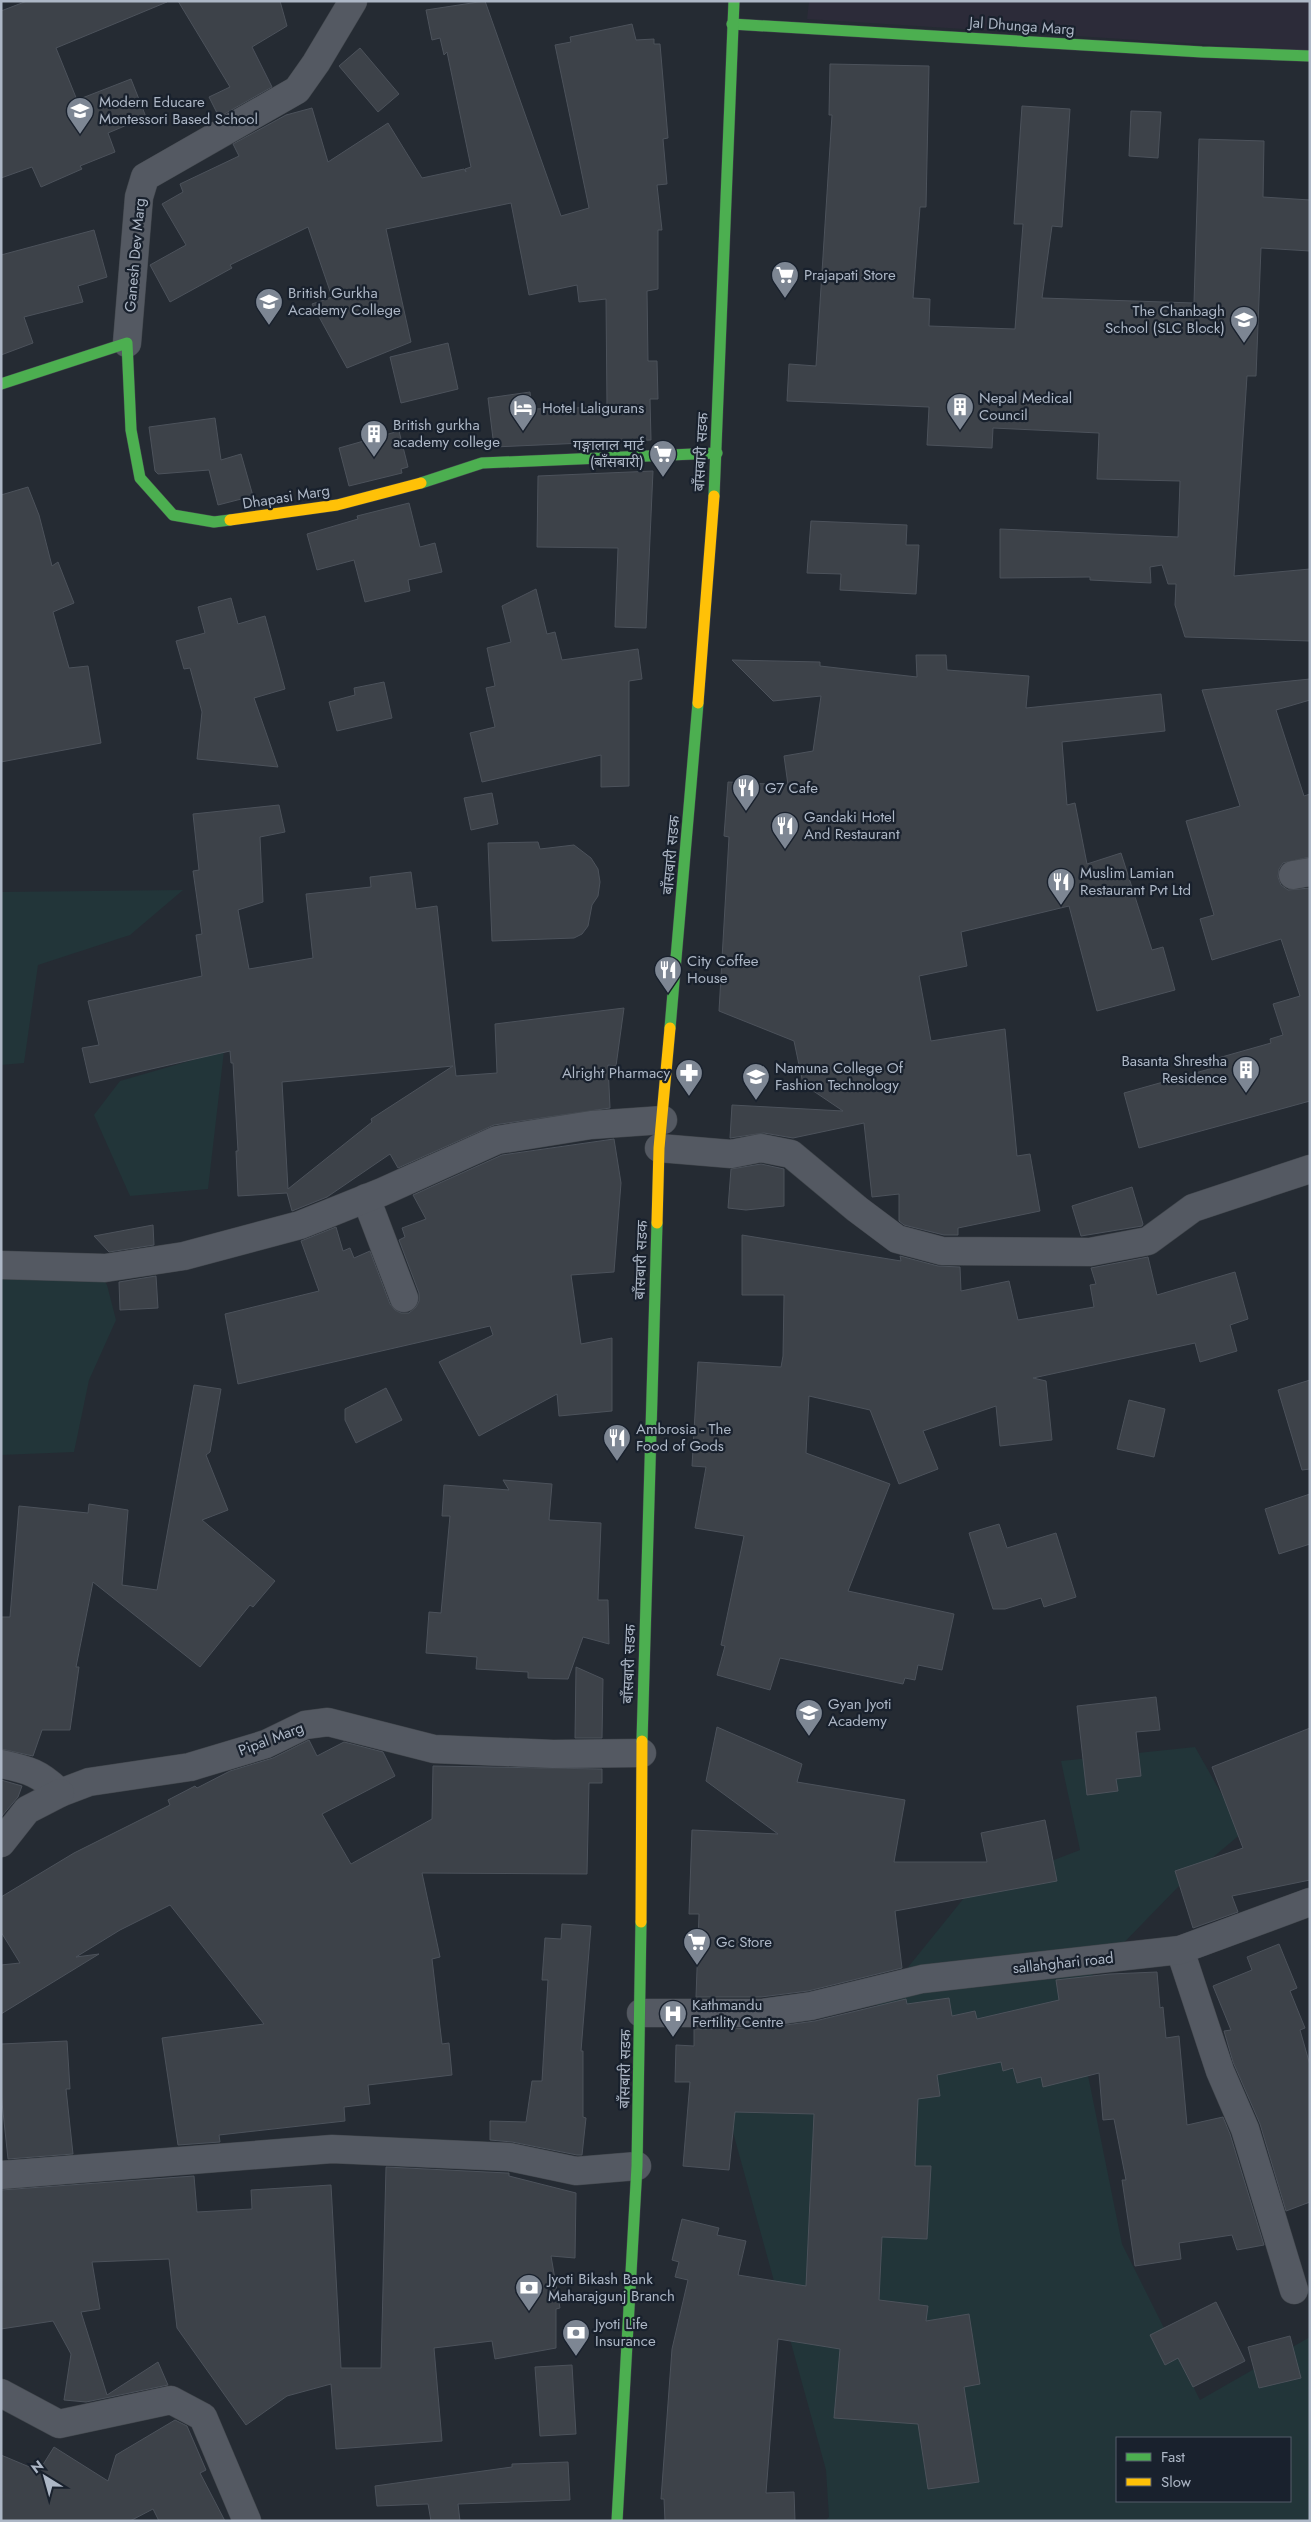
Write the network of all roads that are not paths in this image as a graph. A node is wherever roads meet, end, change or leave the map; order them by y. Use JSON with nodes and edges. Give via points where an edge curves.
{"nodes":[{"id":1,"x":353,"y":1,"type":"edge"},
{"id":2,"x":734,"y":1,"type":"edge"},
{"id":3,"x":732,"y":24,"type":"junction"},
{"id":4,"x":1310,"y":56,"type":"edge"},
{"id":5,"x":128,"y":343,"type":"junction"},
{"id":6,"x":1,"y":384,"type":"edge"},
{"id":7,"x":717,"y":453,"type":"junction"},
{"id":8,"x":663,"y":1120,"type":"junction"},
{"id":9,"x":659,"y":1148,"type":"junction"},
{"id":10,"x":1310,"y":1169,"type":"edge"},
{"id":11,"x":366,"y":1198,"type":"junction"},
{"id":12,"x":1,"y":1265,"type":"edge"},
{"id":13,"x":404,"y":1298,"type":"dead end"},
{"id":14,"x":642,"y":1753,"type":"junction"},
{"id":15,"x":1,"y":1764,"type":"edge"},
{"id":16,"x":60,"y":1793,"type":"junction"},
{"id":17,"x":1,"y":1843,"type":"edge"},
{"id":18,"x":1310,"y":1902,"type":"edge"},
{"id":19,"x":1180,"y":1950,"type":"junction"},
{"id":20,"x":641,"y":2013,"type":"junction"},
{"id":21,"x":637,"y":2166,"type":"junction"},
{"id":22,"x":1,"y":2175,"type":"edge"},
{"id":23,"x":1294,"y":2290,"type":"dead end"},
{"id":24,"x":1,"y":2393,"type":"edge"},
{"id":25,"x":247,"y":2521,"type":"edge"},
{"id":26,"x":617,"y":2521,"type":"edge"}],
"edges":[{"from":1,"to":5,"type":"street","name":"Ganesh Dev Marg","via":[[297,90],[145,177],[139,197]]},
{"from":2,"to":3,"type":"main road","name":"बाँसबारी सडक"},
{"from":3,"to":4,"type":"main road","name":"Jal Dhunga Marg"},
{"from":3,"to":7,"type":"main road","name":"बाँसबारी सडक"},
{"from":5,"to":6,"type":"main road"},
{"from":5,"to":7,"type":"main road","name":"Dhapasi Marg","via":[[130,430],[140,478],[173,515],[187,519],[214,522],[337,505],[409,487],[482,463]]},
{"from":7,"to":8,"type":"main road","name":"बाँसबारी सडक"},
{"from":8,"to":9,"type":"main road","name":"बाँसबारी सडक"},
{"from":8,"to":11,"type":"street","via":[[591,1125],[497,1140]]},
{"from":9,"to":10,"type":"street","via":[[731,1154],[761,1148],[791,1154],[897,1239],[942,1251],[1090,1252],[1148,1241],[1192,1208]]},
{"from":9,"to":14,"type":"main road","name":"बाँसबारी सडक"},
{"from":11,"to":12,"type":"street","via":[[300,1225],[184,1256],[105,1268]]},
{"from":11,"to":13,"type":"street"},
{"from":14,"to":16,"type":"street","name":"Pipal Marg","via":[[553,1754],[434,1749],[328,1722],[304,1725],[266,1744],[190,1767],[89,1782]]},
{"from":14,"to":20,"type":"main road","name":"बाँसबारी सडक"},
{"from":15,"to":16,"type":"street","via":[[36,1773]]},
{"from":16,"to":17,"type":"street","name":"Pipal Marg","via":[[26,1810]]},
{"from":18,"to":19,"type":"street","name":"sallahghari road"},
{"from":19,"to":20,"type":"street","name":"sallahghari road","via":[[922,1979],[811,2006],[762,2013]]},
{"from":19,"to":23,"type":"street","via":[[1220,2071],[1245,2129]]},
{"from":20,"to":21,"type":"main road","name":"बाँसबारी सडक"},
{"from":21,"to":22,"type":"street","via":[[576,2171],[509,2157],[332,2149]]},
{"from":21,"to":26,"type":"main road","name":"बाँसबारी सडक"},
{"from":24,"to":25,"type":"street","via":[[59,2424],[171,2400],[203,2417]]}]}
